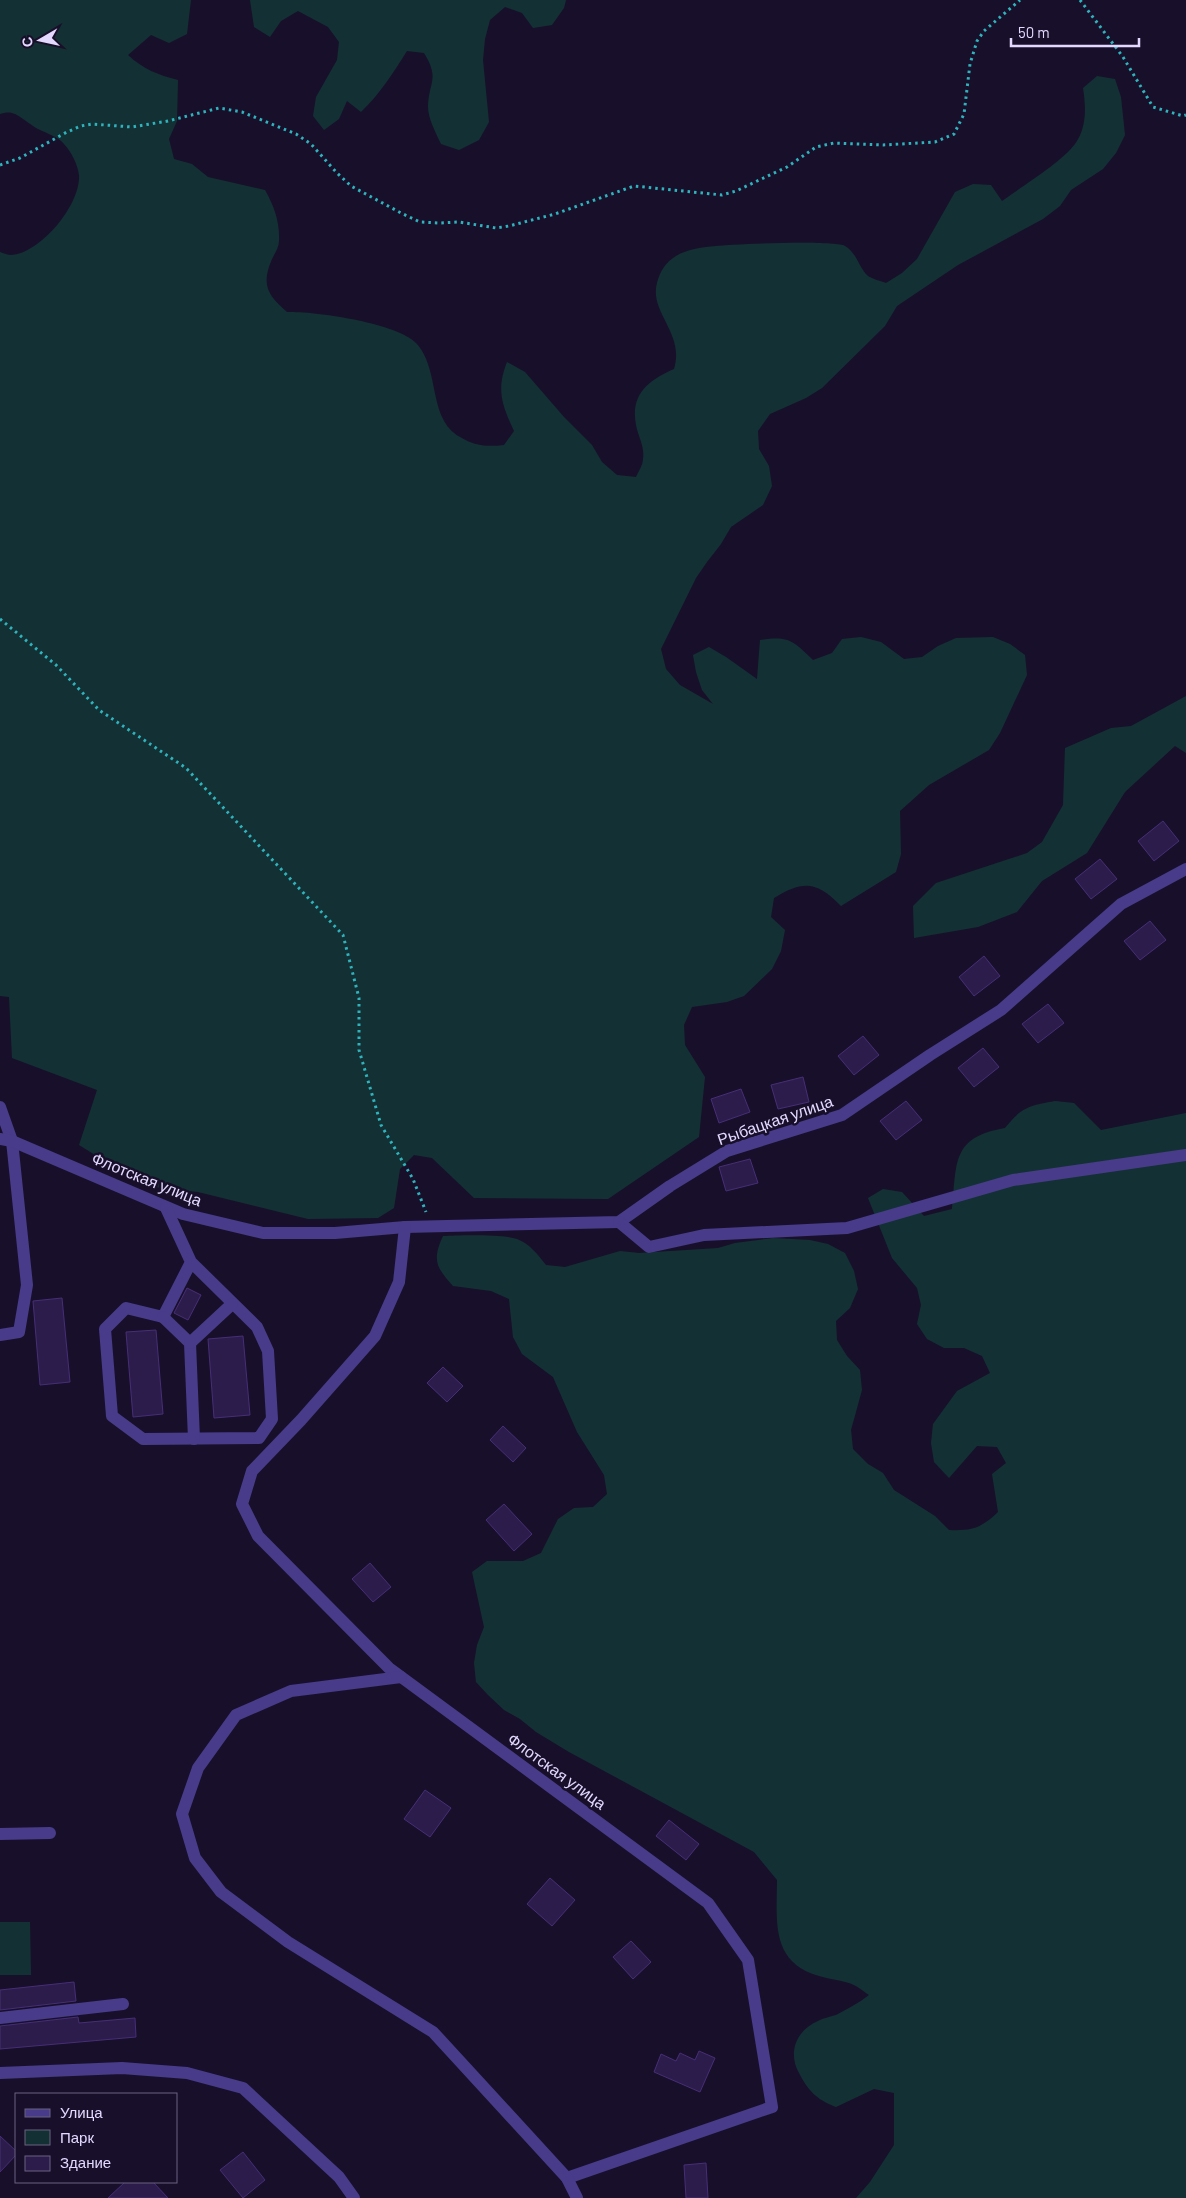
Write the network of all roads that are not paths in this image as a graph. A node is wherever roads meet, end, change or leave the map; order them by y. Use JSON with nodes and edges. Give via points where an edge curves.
{"nodes":[{"id":1,"x":1186,"y":869,"type":"edge"},
{"id":2,"x":0,"y":1107,"type":"edge"},
{"id":3,"x":6,"y":1140,"type":"edge"},
{"id":4,"x":1186,"y":1155,"type":"edge"},
{"id":5,"x":166,"y":1208,"type":"junction"},
{"id":6,"x":619,"y":1222,"type":"junction"},
{"id":7,"x":405,"y":1227,"type":"junction"},
{"id":8,"x":190,"y":1262,"type":"junction"},
{"id":9,"x":232,"y":1304,"type":"junction"},
{"id":10,"x":163,"y":1317,"type":"junction"},
{"id":11,"x":0,"y":1334,"type":"edge"},
{"id":12,"x":190,"y":1343,"type":"junction"},
{"id":13,"x":194,"y":1439,"type":"junction"},
{"id":14,"x":401,"y":1678,"type":"junction"},
{"id":15,"x":50,"y":1833,"type":"dead end"},
{"id":16,"x":0,"y":1834,"type":"edge"},
{"id":17,"x":122,"y":2004,"type":"dead end"},
{"id":18,"x":0,"y":2018,"type":"edge"},
{"id":19,"x":0,"y":2073,"type":"edge"},
{"id":20,"x":567,"y":2178,"type":"junction"},
{"id":21,"x":354,"y":2198,"type":"edge"},
{"id":22,"x":577,"y":2198,"type":"edge"}],
"edges":[{"from":1,"to":6,"type":"street","name":"Рыбацкая улица","via":[[1121,904],[1001,1010],[842,1115],[727,1151]]},
{"from":2,"to":3,"type":"street"},
{"from":3,"to":5,"type":"street","name":"Флотская улица"},
{"from":3,"to":11,"type":"street","via":[[26,1285],[19,1332]]},
{"from":4,"to":6,"type":"street","via":[[1013,1180],[847,1228],[704,1235],[649,1247]]},
{"from":5,"to":7,"type":"street","name":"Флотская улица","via":[[263,1233],[335,1233]]},
{"from":5,"to":8,"type":"street"},
{"from":6,"to":7,"type":"street"},
{"from":7,"to":14,"type":"street","name":"Флотская улица","via":[[399,1282],[375,1336],[252,1471],[242,1504],[258,1536]]},
{"from":8,"to":9,"type":"street"},
{"from":8,"to":10,"type":"street"},
{"from":9,"to":12,"type":"street"},
{"from":9,"to":13,"type":"street","via":[[257,1327],[268,1351],[272,1418],[259,1438]]},
{"from":10,"to":12,"type":"street"},
{"from":10,"to":13,"type":"street","via":[[126,1308],[105,1329],[112,1416],[143,1439]]},
{"from":12,"to":13,"type":"street"},
{"from":14,"to":20,"type":"street","name":"Флотская улица","via":[[708,1903],[748,1960],[772,2107]]},
{"from":14,"to":20,"type":"street","via":[[291,1691],[236,1714],[198,1768],[182,1814],[195,1858],[221,1892],[288,1942],[433,2032]]},
{"from":15,"to":16,"type":"street"},
{"from":17,"to":18,"type":"street"},
{"from":19,"to":21,"type":"street","via":[[122,2068],[187,2073],[243,2088],[339,2177]]},
{"from":20,"to":22,"type":"street"}]}
